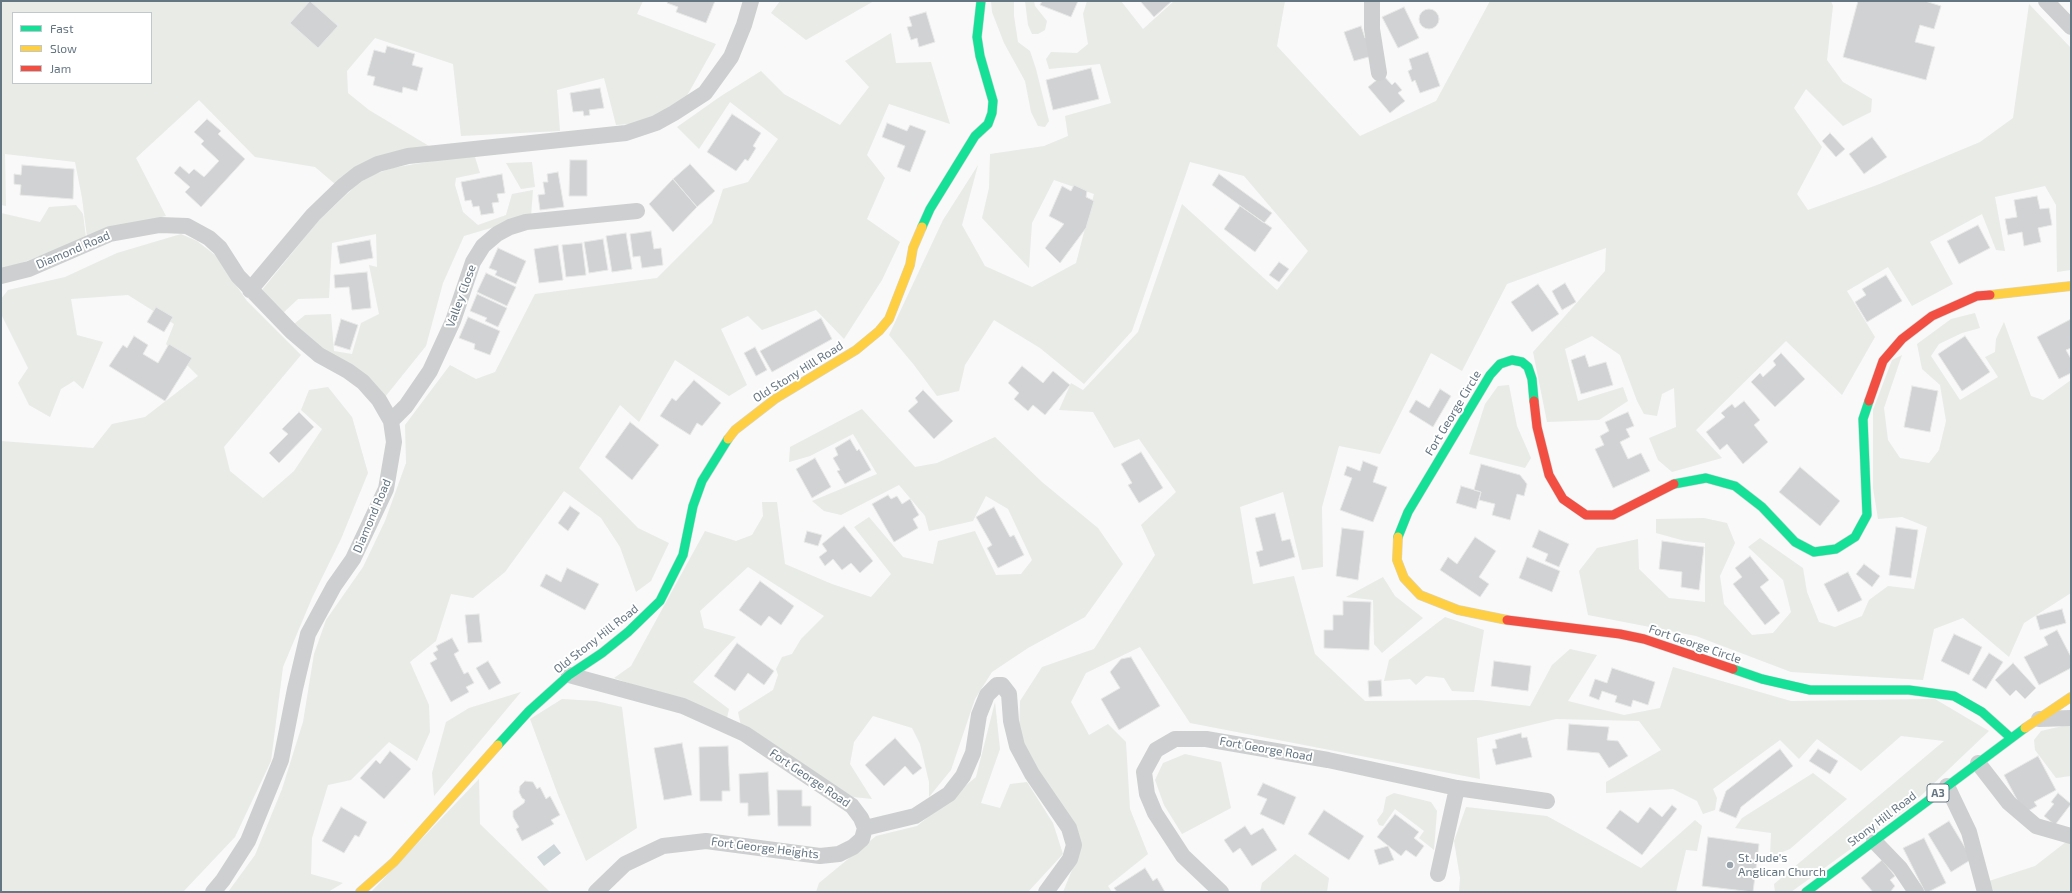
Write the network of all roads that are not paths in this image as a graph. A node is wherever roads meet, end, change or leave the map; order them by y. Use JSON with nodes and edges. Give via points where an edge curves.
{"nodes":[{"id":1,"x":751,"y":1,"type":"edge"},
{"id":2,"x":981,"y":1,"type":"edge"},
{"id":3,"x":1372,"y":1,"type":"edge"},
{"id":4,"x":2046,"y":1,"type":"edge"},
{"id":5,"x":2071,"y":27,"type":"edge"},
{"id":6,"x":1379,"y":73,"type":"dead end"},
{"id":7,"x":638,"y":211,"type":"dead end"},
{"id":8,"x":1,"y":276,"type":"edge"},
{"id":9,"x":2071,"y":286,"type":"edge"},
{"id":10,"x":250,"y":290,"type":"junction"},
{"id":11,"x":391,"y":421,"type":"junction"},
{"id":12,"x":569,"y":675,"type":"junction"},
{"id":13,"x":2071,"y":697,"type":"edge"},
{"id":14,"x":2071,"y":718,"type":"edge"},
{"id":15,"x":2039,"y":719,"type":"junction"},
{"id":16,"x":2011,"y":738,"type":"junction"},
{"id":17,"x":1978,"y":763,"type":"junction"},
{"id":18,"x":1947,"y":786,"type":"junction"},
{"id":19,"x":1457,"y":788,"type":"junction"},
{"id":20,"x":1547,"y":801,"type":"dead end"},
{"id":21,"x":865,"y":828,"type":"junction"},
{"id":22,"x":2071,"y":836,"type":"edge"},
{"id":23,"x":1874,"y":841,"type":"junction"},
{"id":24,"x":1438,"y":874,"type":"dead end"},
{"id":25,"x":1809,"y":891,"type":"edge"},
{"id":26,"x":213,"y":892,"type":"edge"},
{"id":27,"x":360,"y":892,"type":"edge"},
{"id":28,"x":596,"y":892,"type":"edge"},
{"id":29,"x":1046,"y":892,"type":"edge"},
{"id":30,"x":1221,"y":892,"type":"edge"},
{"id":31,"x":1916,"y":892,"type":"edge"},
{"id":32,"x":1985,"y":892,"type":"edge"}],
"edges":[{"from":1,"to":10,"type":"street","via":[[731,57],[706,93],[674,113],[626,134],[416,155],[378,164],[358,174],[313,215]]},
{"from":2,"to":12,"type":"street","name":"Old Stony Hill Road","via":[[977,37],[993,101],[992,113],[988,124],[975,136],[930,209],[913,248],[910,265],[889,319],[856,350],[775,399],[735,430],[702,481],[692,506],[683,555],[660,601],[628,632]]},
{"from":3,"to":6,"type":"street","via":[[1372,29]]},
{"from":4,"to":5,"type":"street"},
{"from":7,"to":11,"type":"street","name":"Valley Close","via":[[526,222],[497,234],[483,246],[473,262],[453,321],[430,371],[406,406]]},
{"from":8,"to":10,"type":"street","name":"Diamond Road","via":[[30,269],[110,234],[173,224],[187,226],[209,238],[220,248]]},
{"from":9,"to":16,"type":"street","name":"Fort George Circle","via":[[1977,296],[1932,316],[1902,339],[1882,361],[1863,419],[1867,515],[1855,536],[1836,549],[1814,552],[1795,542],[1762,507],[1735,486],[1706,478],[1678,482],[1613,515],[1586,515],[1563,499],[1549,475],[1537,426],[1532,379],[1528,367],[1522,362],[1512,360],[1500,364],[1490,375],[1408,512],[1398,536],[1397,560],[1404,578],[1420,595],[1458,610],[1516,622],[1644,639],[1762,680],[1810,690],[1909,690],[1954,696],[1982,712]]},
{"from":10,"to":11,"type":"street","name":"Diamond Road","via":[[319,355],[363,382],[379,400]]},
{"from":11,"to":26,"type":"street","name":"Diamond Road","via":[[394,442],[386,488],[353,559],[308,634],[294,689],[281,760],[248,841]]},
{"from":12,"to":21,"type":"street","name":"Fort George Road","via":[[683,706],[745,734],[852,806]]},
{"from":12,"to":27,"type":"street","name":"Old Stony Hill Road","via":[[529,712],[394,862]]},
{"from":13,"to":15,"type":"street","name":"Stony Hill Road","number":"A3"},
{"from":14,"to":15,"type":"street"},
{"from":15,"to":16,"type":"street","name":"Stony Hill Road","number":"A3"},
{"from":16,"to":17,"type":"street","name":"Stony Hill Road","number":"A3"},
{"from":17,"to":18,"type":"street","name":"Stony Hill Road","number":"A3"},
{"from":17,"to":22,"type":"street","via":[[2009,803],[2036,826]]},
{"from":18,"to":23,"type":"street","name":"Stony Hill Road","number":"A3"},
{"from":18,"to":32,"type":"street","via":[[1969,832]]},
{"from":19,"to":20,"type":"street","name":"Fort George Road"},
{"from":19,"to":24,"type":"street"},
{"from":19,"to":30,"type":"street","name":"Fort George Road","via":[[1328,760],[1206,739],[1175,739],[1156,750],[1144,772],[1147,794],[1155,813],[1183,856]]},
{"from":21,"to":28,"type":"street","name":"Fort George Heights","via":[[862,839],[853,848],[839,854],[820,856],[706,841],[663,846],[625,864]]},
{"from":21,"to":29,"type":"street","via":[[915,816],[949,794],[964,776],[973,752],[978,715],[987,695],[997,685],[1002,685],[1009,694],[1011,721],[1017,746],[1032,774],[1069,828],[1074,846],[1070,859]]},
{"from":23,"to":25,"type":"street","name":"Stony Hill Road","number":"A3"},
{"from":23,"to":31,"type":"street","via":[[1900,868]]}]}
